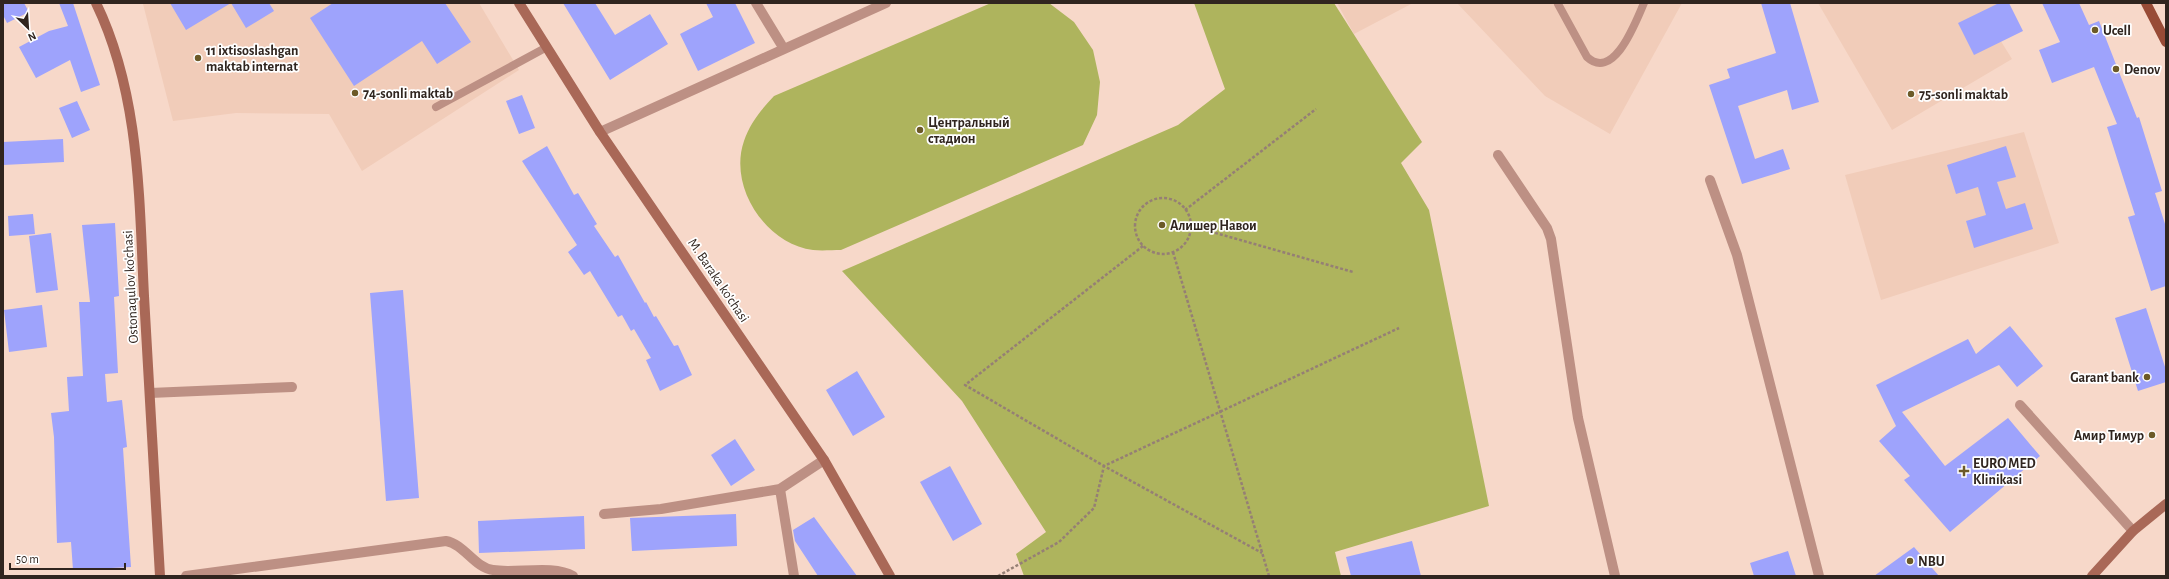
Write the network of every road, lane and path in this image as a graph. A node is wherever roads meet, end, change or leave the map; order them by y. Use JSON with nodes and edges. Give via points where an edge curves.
{"nodes":[{"id":1,"x":96,"y":3,"type":"edge"},
{"id":2,"x":519,"y":3,"type":"edge"},
{"id":3,"x":756,"y":3,"type":"edge"},
{"id":4,"x":886,"y":3,"type":"edge"},
{"id":5,"x":1558,"y":3,"type":"edge"},
{"id":6,"x":1644,"y":3,"type":"edge"},
{"id":7,"x":2146,"y":3,"type":"edge"},
{"id":8,"x":2166,"y":42,"type":"edge"},
{"id":9,"x":547,"y":47,"type":"junction"},
{"id":10,"x":784,"y":50,"type":"junction"},
{"id":11,"x":436,"y":107,"type":"dead end"},
{"id":12,"x":1316,"y":109,"type":"dead end"},
{"id":13,"x":600,"y":132,"type":"junction"},
{"id":14,"x":1498,"y":154,"type":"dead end"},
{"id":15,"x":1710,"y":180,"type":"dead end"},
{"id":16,"x":1185,"y":210,"type":"junction"},
{"id":17,"x":1191,"y":226,"type":"junction"},
{"id":18,"x":1143,"y":246,"type":"junction"},
{"id":19,"x":1173,"y":252,"type":"junction"},
{"id":20,"x":1353,"y":272,"type":"dead end"},
{"id":21,"x":1399,"y":328,"type":"dead end"},
{"id":22,"x":292,"y":387,"type":"dead end"},
{"id":23,"x":150,"y":393,"type":"junction"},
{"id":24,"x":2020,"y":406,"type":"dead end"},
{"id":25,"x":1220,"y":411,"type":"junction"},
{"id":26,"x":824,"y":460,"type":"junction"},
{"id":27,"x":1104,"y":466,"type":"junction"},
{"id":28,"x":780,"y":489,"type":"junction"},
{"id":29,"x":2166,"y":504,"type":"edge"},
{"id":30,"x":604,"y":514,"type":"dead end"},
{"id":31,"x":2133,"y":531,"type":"junction"},
{"id":32,"x":1262,"y":553,"type":"junction"},
{"id":33,"x":160,"y":576,"type":"edge"},
{"id":34,"x":186,"y":576,"type":"edge"},
{"id":35,"x":572,"y":576,"type":"edge"},
{"id":36,"x":794,"y":576,"type":"edge"},
{"id":37,"x":890,"y":576,"type":"edge"},
{"id":38,"x":998,"y":576,"type":"edge"},
{"id":39,"x":1269,"y":576,"type":"edge"},
{"id":40,"x":1615,"y":576,"type":"edge"},
{"id":41,"x":1819,"y":576,"type":"edge"},
{"id":42,"x":2092,"y":576,"type":"edge"}],
"edges":[{"from":1,"to":23,"type":"street","name":"Ostonaqulov ko'chasi","via":[[110,31],[127,90],[138,179]]},
{"from":2,"to":9,"type":"street","name":"M. Baraka ko'chasi"},
{"from":3,"to":10,"type":"street"},
{"from":4,"to":10,"type":"street"},
{"from":5,"to":6,"type":"lane","via":[[1587,57],[1592,63],[1597,64],[1622,49]]},
{"from":7,"to":8,"type":"main road"},
{"from":9,"to":11,"type":"lane"},
{"from":9,"to":13,"type":"street","name":"M. Baraka ko'chasi"},
{"from":10,"to":13,"type":"street"},
{"from":12,"to":16,"type":"path"},
{"from":13,"to":26,"type":"street","name":"M. Baraka ko'chasi"},
{"from":14,"to":40,"type":"street","via":[[1547,228],[1551,239],[1578,418]]},
{"from":15,"to":41,"type":"street","via":[[1737,255]]},
{"from":16,"to":17,"type":"path"},
{"from":16,"to":18,"type":"path","via":[[1175,201],[1166,199],[1148,203],[1137,217],[1135,226]]},
{"from":17,"to":19,"type":"path","via":[[1187,241]]},
{"from":17,"to":20,"type":"path"},
{"from":18,"to":19,"type":"path","via":[[1155,253]]},
{"from":18,"to":27,"type":"path","via":[[965,385]]},
{"from":19,"to":25,"type":"path"},
{"from":21,"to":25,"type":"path"},
{"from":22,"to":23,"type":"street"},
{"from":23,"to":33,"type":"street","name":"Ostonaqulov ko'chasi"},
{"from":24,"to":31,"type":"street"},
{"from":25,"to":27,"type":"path"},
{"from":25,"to":32,"type":"path"},
{"from":26,"to":28,"type":"street"},
{"from":26,"to":37,"type":"street","name":"M. Baraka ko'chasi"},
{"from":27,"to":32,"type":"path"},
{"from":27,"to":38,"type":"path","via":[[1094,508],[1059,542]]},
{"from":28,"to":30,"type":"street","via":[[661,509]]},
{"from":28,"to":36,"type":"street"},
{"from":29,"to":31,"type":"street"},
{"from":31,"to":42,"type":"street"},
{"from":32,"to":39,"type":"path"},
{"from":34,"to":35,"type":"street","via":[[446,541],[455,544],[491,570],[559,571]]}]}
